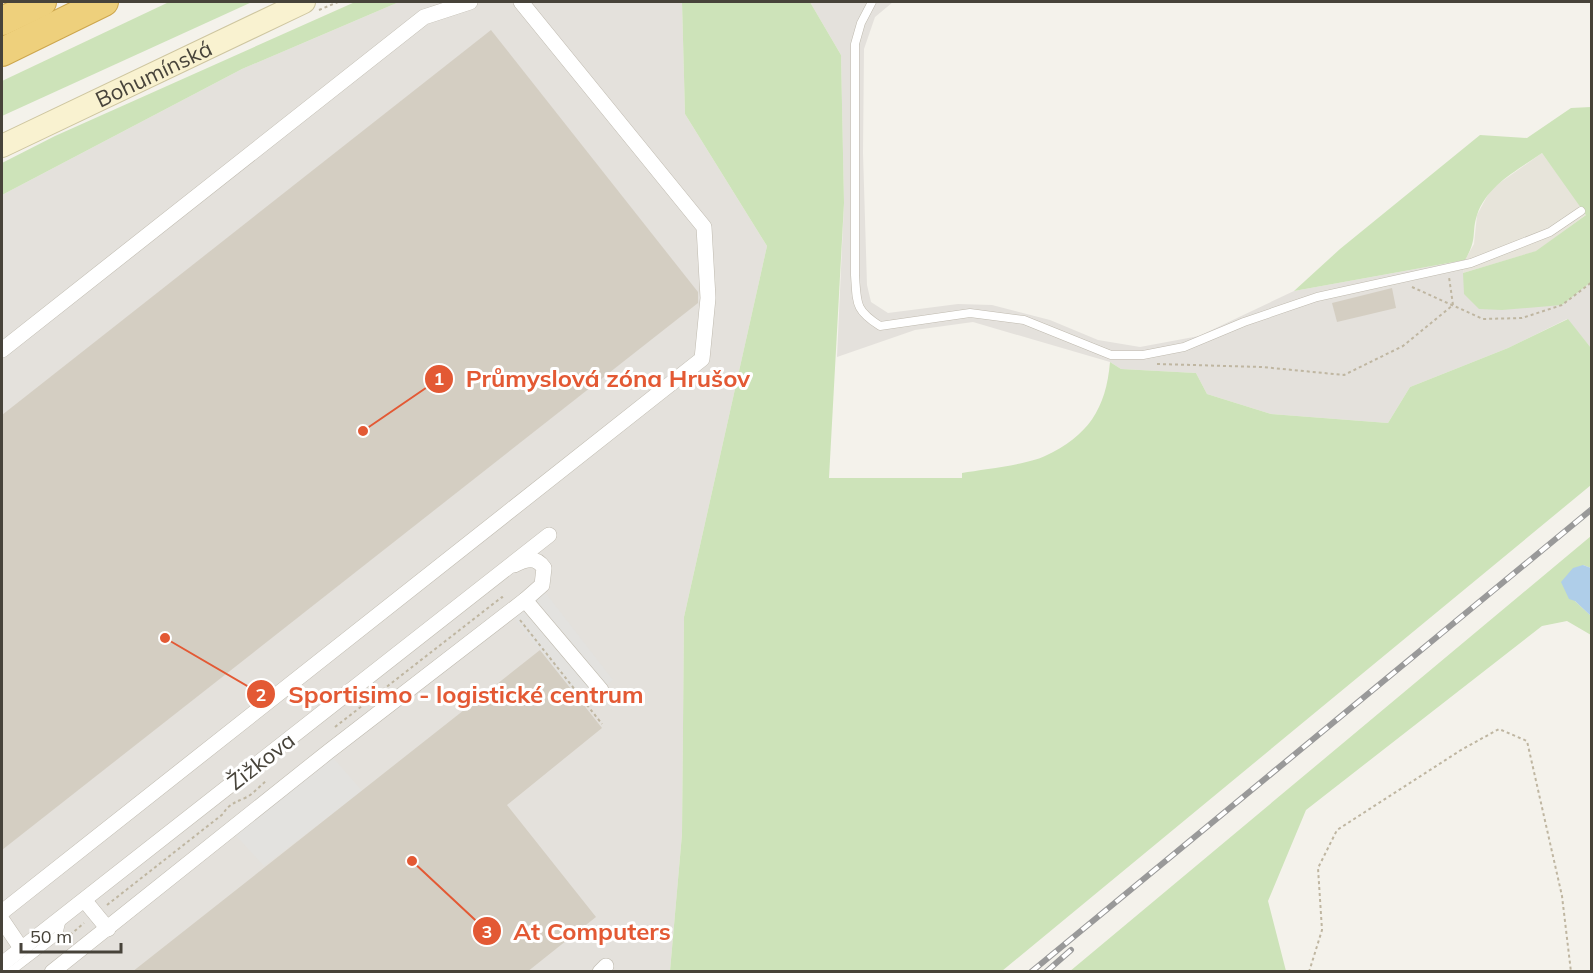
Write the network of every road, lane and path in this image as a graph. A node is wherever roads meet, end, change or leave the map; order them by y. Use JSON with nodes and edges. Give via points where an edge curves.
{"nodes":[{"id":1,"x":42,"y":2,"type":"edge"},
{"id":2,"x":104,"y":2,"type":"edge"},
{"id":3,"x":304,"y":2,"type":"edge"},
{"id":4,"x":470,"y":2,"type":"edge"},
{"id":5,"x":521,"y":2,"type":"edge"},
{"id":6,"x":872,"y":2,"type":"edge"},
{"id":7,"x":2,"y":21,"type":"edge"},
{"id":8,"x":2,"y":52,"type":"edge"},
{"id":9,"x":2,"y":146,"type":"edge"},
{"id":10,"x":1581,"y":211,"type":"dead end"},
{"id":11,"x":1448,"y":268,"type":"junction"},
{"id":12,"x":1393,"y":279,"type":"junction"},
{"id":13,"x":1592,"y":282,"type":"edge"},
{"id":14,"x":1453,"y":305,"type":"junction"},
{"id":15,"x":2,"y":350,"type":"edge"},
{"id":16,"x":1154,"y":364,"type":"dead end"},
{"id":17,"x":549,"y":535,"type":"dead end"},
{"id":18,"x":499,"y":572,"type":"junction"},
{"id":19,"x":525,"y":600,"type":"junction"},
{"id":20,"x":512,"y":610,"type":"junction"},
{"id":21,"x":601,"y":690,"type":"dead end"},
{"id":22,"x":602,"y":724,"type":"dead end"},
{"id":23,"x":329,"y":732,"type":"dead end"},
{"id":24,"x":274,"y":775,"type":"dead end"},
{"id":25,"x":85,"y":901,"type":"junction"},
{"id":26,"x":2,"y":912,"type":"edge"},
{"id":27,"x":95,"y":914,"type":"junction"},
{"id":28,"x":62,"y":919,"type":"junction"},
{"id":29,"x":2,"y":920,"type":"edge"},
{"id":30,"x":108,"y":929,"type":"junction"},
{"id":31,"x":68,"y":936,"type":"dead end"},
{"id":32,"x":21,"y":948,"type":"junction"},
{"id":33,"x":2,"y":964,"type":"edge"},
{"id":34,"x":10,"y":972,"type":"edge"},
{"id":35,"x":52,"y":972,"type":"edge"},
{"id":36,"x":1310,"y":972,"type":"edge"},
{"id":37,"x":1571,"y":972,"type":"edge"}],
"edges":[{"from":1,"to":7,"type":"highway"},
{"from":2,"to":8,"type":"highway"},
{"from":3,"to":9,"type":"main road","name":"Bohumínská"},
{"from":4,"to":15,"type":"street","via":[[424,16]]},
{"from":5,"to":26,"type":"street","via":[[704,227],[708,298],[702,359]]},
{"from":6,"to":12,"type":"lane","via":[[855,44],[855,275],[856,299],[862,315],[880,326],[970,313],[1024,320],[1111,356],[1143,355],[1184,347],[1317,297]]},
{"from":10,"to":11,"type":"lane","via":[[1520,246]]},
{"from":11,"to":12,"type":"lane"},
{"from":11,"to":14,"type":"path"},
{"from":12,"to":14,"type":"path"},
{"from":13,"to":14,"type":"path","via":[[1562,305],[1521,318],[1483,318]]},
{"from":14,"to":16,"type":"path","via":[[1403,346],[1344,375],[1262,367]]},
{"from":17,"to":18,"type":"street","name":"Žižkova"},
{"from":18,"to":19,"type":"street","via":[[529,559],[542,564],[545,581]]},
{"from":18,"to":25,"type":"street","name":"Žižkova"},
{"from":19,"to":20,"type":"street"},
{"from":19,"to":21,"type":"street"},
{"from":20,"to":22,"type":"path"},
{"from":20,"to":23,"type":"path","via":[[502,597]]},
{"from":20,"to":30,"type":"street"},
{"from":24,"to":27,"type":"path","via":[[247,797],[232,803]]},
{"from":25,"to":27,"type":"street"},
{"from":25,"to":28,"type":"street","name":"Žižkova"},
{"from":27,"to":30,"type":"street"},
{"from":27,"to":31,"type":"path"},
{"from":28,"to":32,"type":"street","name":"Žižkova"},
{"from":28,"to":34,"type":"lane","via":[[58,935]]},
{"from":29,"to":32,"type":"street"},
{"from":30,"to":35,"type":"street"},
{"from":32,"to":33,"type":"street","name":"Žižkova"},
{"from":36,"to":37,"type":"path","via":[[1322,930],[1318,868],[1337,830],[1499,729],[1527,741],[1562,896]]}]}
